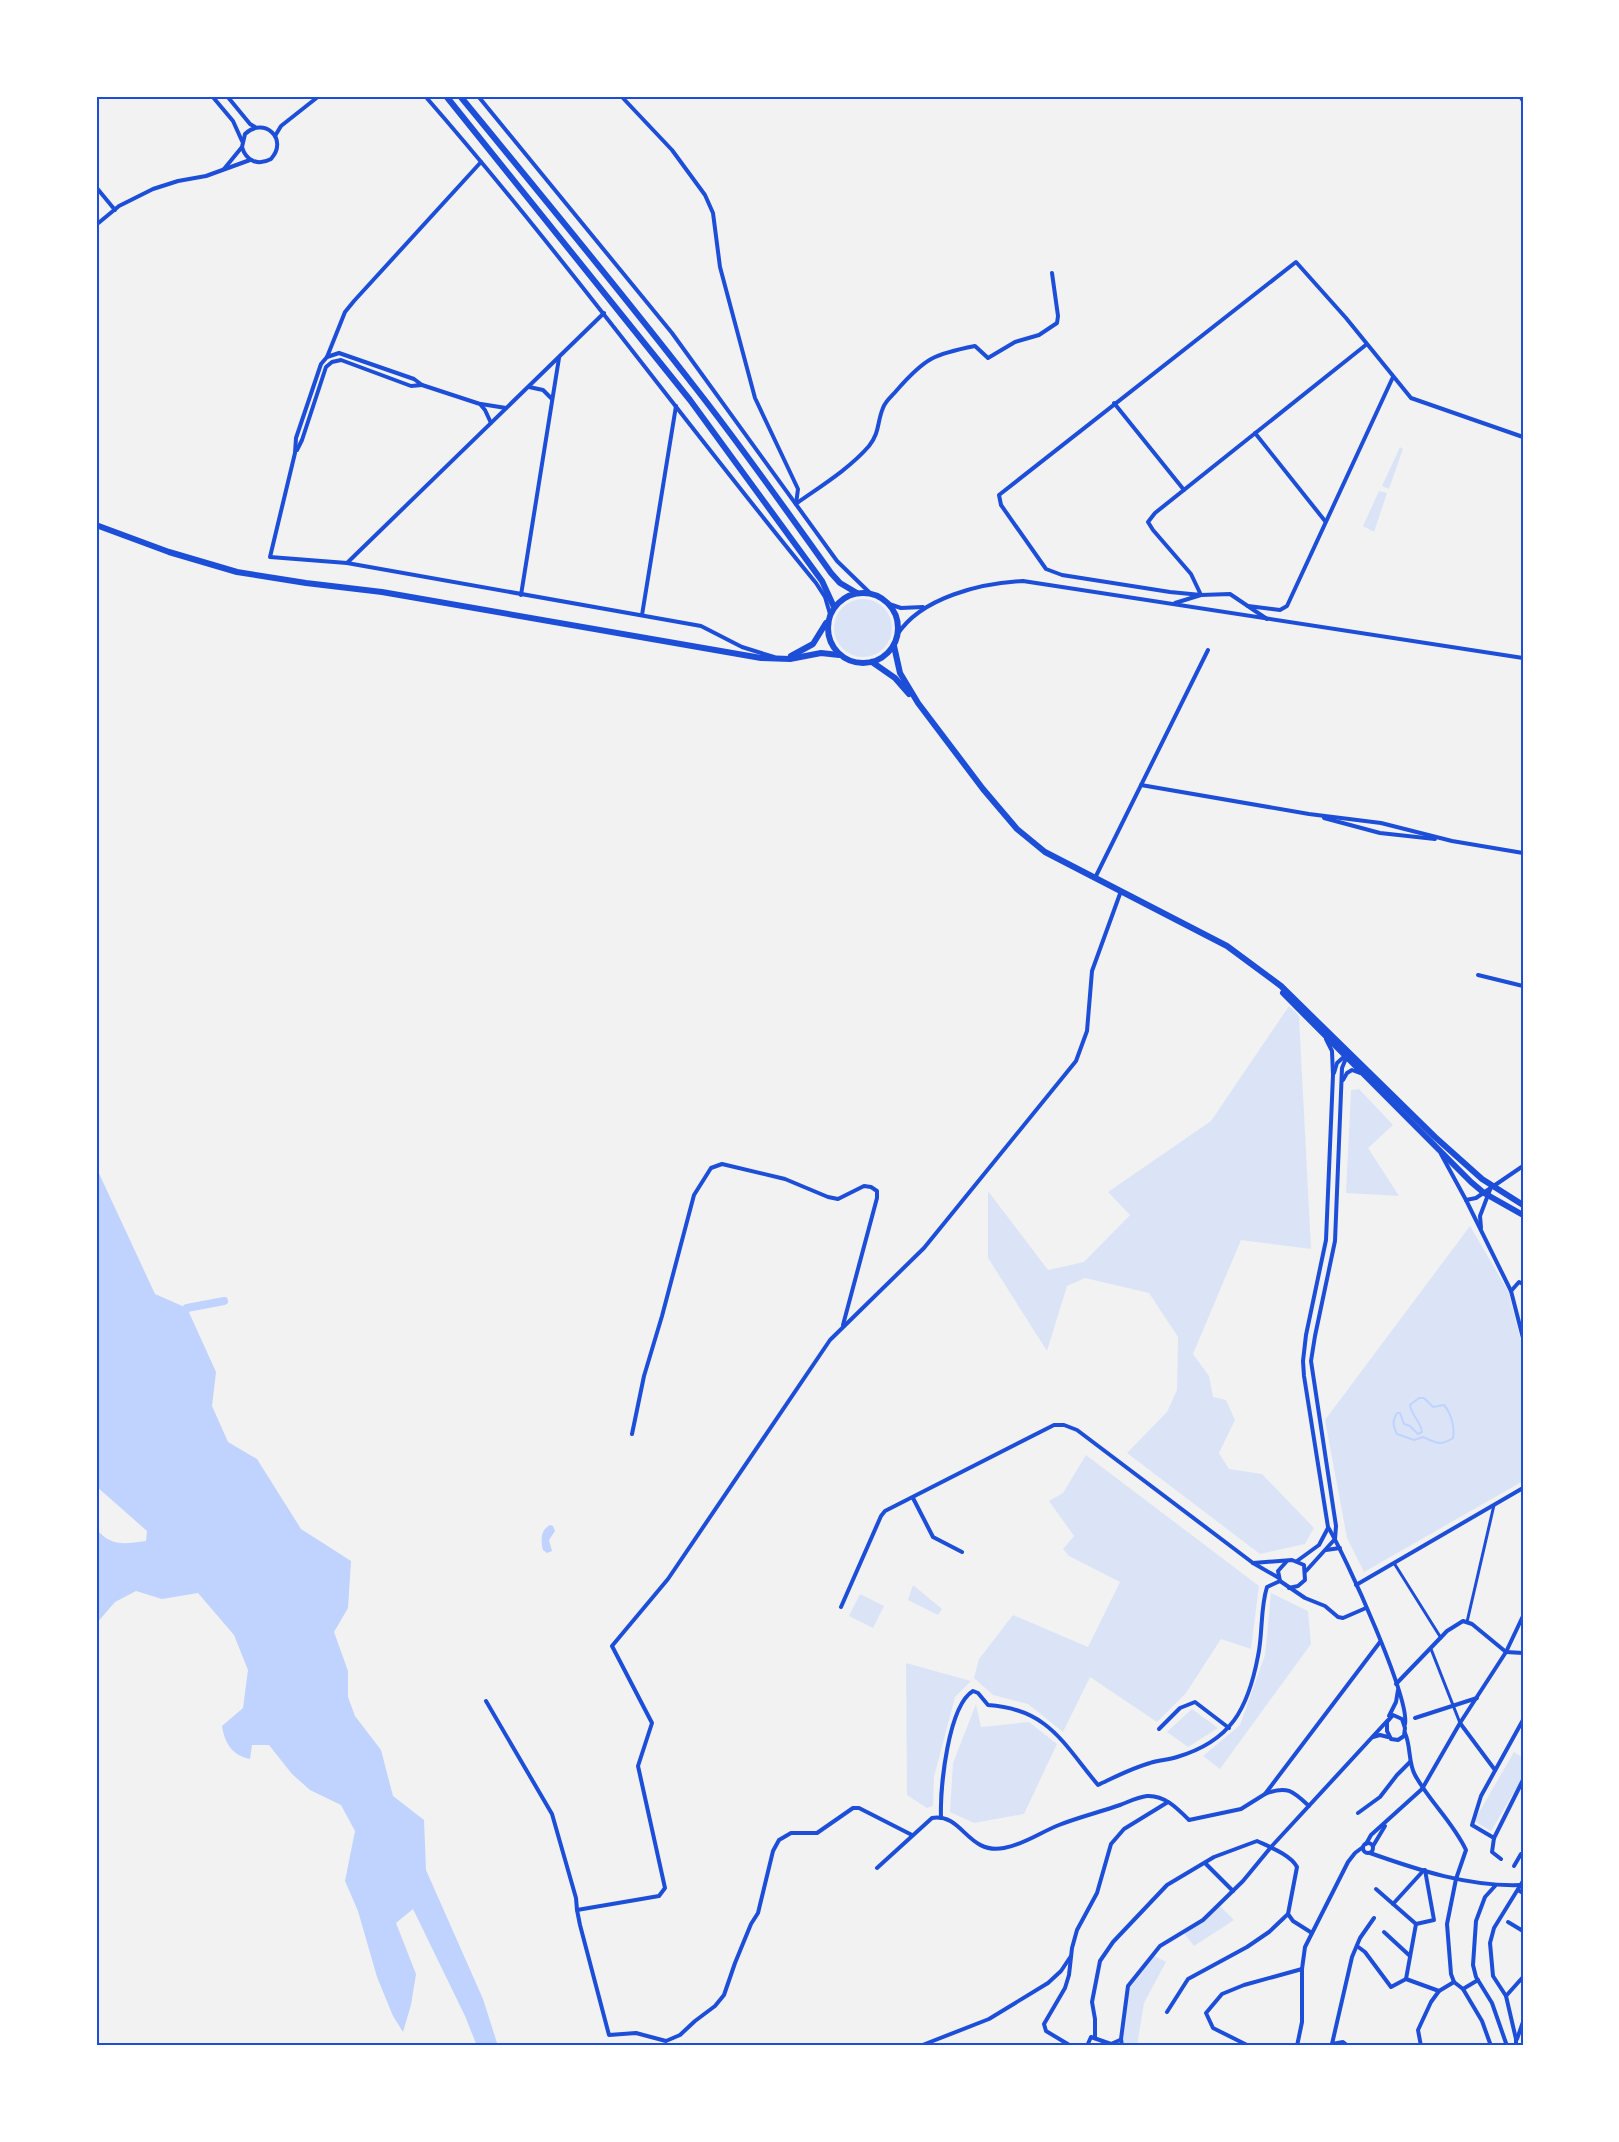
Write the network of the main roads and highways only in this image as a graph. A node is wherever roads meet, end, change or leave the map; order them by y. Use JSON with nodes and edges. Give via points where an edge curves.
{"nodes":[{"id":1,"x":446,"y":96,"type":"edge"},
{"id":2,"x":460,"y":96,"type":"edge"},
{"id":3,"x":96,"y":525,"type":"edge"},
{"id":4,"x":857,"y":593,"type":"junction"},
{"id":5,"x":830,"y":614,"type":"junction"},
{"id":6,"x":894,"y":646,"type":"junction"},
{"id":7,"x":839,"y":655,"type":"junction"},
{"id":8,"x":778,"y":658,"type":"junction"},
{"id":9,"x":872,"y":662,"type":"junction"},
{"id":10,"x":918,"y":703,"type":"junction"},
{"id":11,"x":1262,"y":971,"type":"junction"},
{"id":12,"x":1347,"y":1055,"type":"junction"},
{"id":13,"x":1523,"y":1205,"type":"edge"},
{"id":14,"x":1523,"y":1215,"type":"edge"}],
"edges":[{"from":1,"to":5,"type":"highway","via":[[690,400],[822,581]]},
{"from":2,"to":4,"type":"highway","via":[[695,387],[831,573]]},
{"from":3,"to":8,"type":"highway","via":[[237,572],[382,592]]},
{"from":4,"to":5,"type":"highway","via":[[844,598]]},
{"from":4,"to":6,"type":"highway","via":[[870,593],[889,604],[898,624]]},
{"from":5,"to":7,"type":"highway","via":[[829,639]]},
{"from":5,"to":8,"type":"highway","via":[[813,644],[796,655]]},
{"from":6,"to":9,"type":"highway"},
{"from":6,"to":10,"type":"highway","via":[[900,673]]},
{"from":7,"to":8,"type":"highway"},
{"from":7,"to":9,"type":"highway","via":[[849,661]]},
{"from":9,"to":10,"type":"highway","via":[[895,678]]},
{"from":10,"to":11,"type":"highway","via":[[1017,830],[1045,852],[1227,946]]},
{"from":11,"to":12,"type":"highway"},
{"from":11,"to":12,"type":"highway"},
{"from":12,"to":13,"type":"highway","via":[[1491,1186]]},
{"from":12,"to":14,"type":"highway","via":[[1486,1194]]}]}
